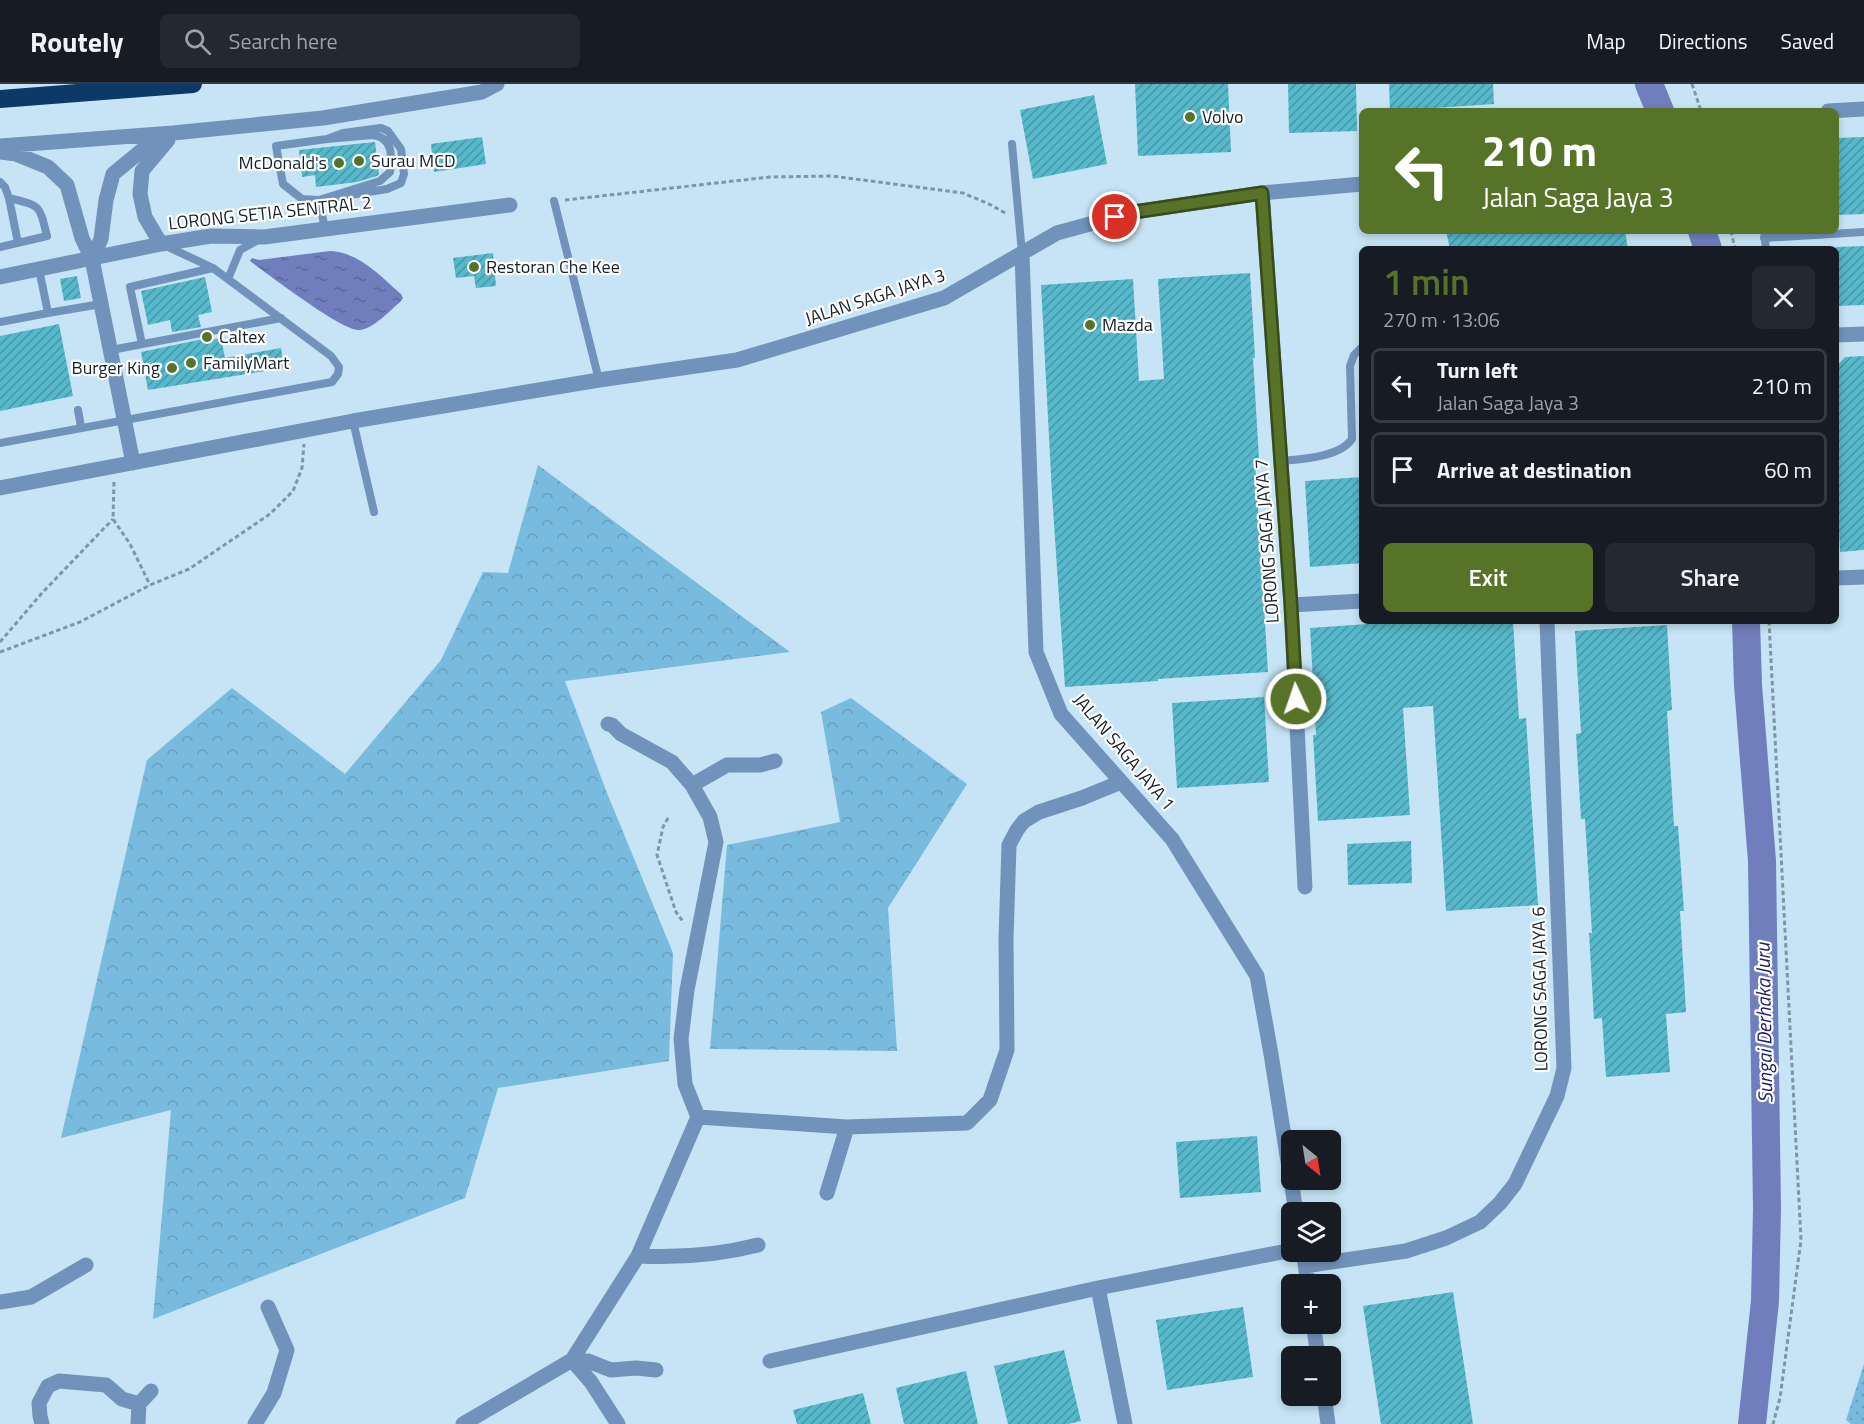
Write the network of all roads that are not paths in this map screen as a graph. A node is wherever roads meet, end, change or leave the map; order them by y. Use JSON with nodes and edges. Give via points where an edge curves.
{"nodes":[{"id":1,"x":193,"y":84,"type":"edge"},
{"id":2,"x":497,"y":84,"type":"edge"},
{"id":3,"x":0,"y":99,"type":"edge"},
{"id":4,"x":1864,"y":109,"type":"edge"},
{"id":5,"x":1839,"y":110,"type":"edge"},
{"id":6,"x":173,"y":133,"type":"junction"},
{"id":7,"x":327,"y":140,"type":"junction"},
{"id":8,"x":1012,"y":144,"type":"dead end"},
{"id":9,"x":0,"y":146,"type":"edge"},
{"id":10,"x":0,"y":152,"type":"edge"},
{"id":11,"x":0,"y":182,"type":"edge"},
{"id":12,"x":1359,"y":184,"type":"edge"},
{"id":13,"x":1262,"y":193,"type":"junction"},
{"id":14,"x":9,"y":198,"type":"junction"},
{"id":15,"x":319,"y":200,"type":"junction"},
{"id":16,"x":554,"y":201,"type":"road end"},
{"id":17,"x":510,"y":205,"type":"dead end"},
{"id":18,"x":325,"y":229,"type":"junction"},
{"id":19,"x":1839,"y":232,"type":"edge"},
{"id":20,"x":1864,"y":232,"type":"edge"},
{"id":21,"x":264,"y":237,"type":"junction"},
{"id":22,"x":18,"y":243,"type":"junction"},
{"id":23,"x":161,"y":244,"type":"junction"},
{"id":24,"x":0,"y":247,"type":"edge"},
{"id":25,"x":1022,"y":254,"type":"junction"},
{"id":26,"x":92,"y":259,"type":"junction"},
{"id":27,"x":213,"y":268,"type":"junction"},
{"id":28,"x":39,"y":269,"type":"junction"},
{"id":29,"x":0,"y":277,"type":"edge"},
{"id":30,"x":228,"y":279,"type":"junction"},
{"id":31,"x":101,"y":304,"type":"junction"},
{"id":32,"x":48,"y":313,"type":"junction"},
{"id":33,"x":281,"y":318,"type":"junction"},
{"id":34,"x":0,"y":322,"type":"edge"},
{"id":35,"x":1864,"y":334,"type":"edge"},
{"id":36,"x":1839,"y":335,"type":"edge"},
{"id":37,"x":142,"y":344,"type":"junction"},
{"id":38,"x":111,"y":350,"type":"junction"},
{"id":39,"x":1359,"y":350,"type":"edge"},
{"id":40,"x":599,"y":380,"type":"junction"},
{"id":41,"x":78,"y":410,"type":"dead end"},
{"id":42,"x":124,"y":419,"type":"junction"},
{"id":43,"x":353,"y":421,"type":"junction"},
{"id":44,"x":81,"y":427,"type":"junction"},
{"id":45,"x":0,"y":443,"type":"edge"},
{"id":46,"x":1281,"y":461,"type":"junction"},
{"id":47,"x":134,"y":463,"type":"junction"},
{"id":48,"x":0,"y":488,"type":"edge"},
{"id":49,"x":374,"y":512,"type":"dead end"},
{"id":50,"x":1864,"y":577,"type":"edge"},
{"id":51,"x":1839,"y":578,"type":"edge"},
{"id":52,"x":1359,"y":601,"type":"edge"},
{"id":53,"x":1291,"y":605,"type":"junction"},
{"id":54,"x":1547,"y":624,"type":"edge"},
{"id":55,"x":608,"y":724,"type":"dead end"},
{"id":56,"x":775,"y":761,"type":"dead end"},
{"id":57,"x":1121,"y":782,"type":"junction"},
{"id":58,"x":692,"y":786,"type":"junction"},
{"id":59,"x":1305,"y":887,"type":"dead end"},
{"id":60,"x":698,"y":1117,"type":"junction"},
{"id":61,"x":847,"y":1127,"type":"junction"},
{"id":62,"x":827,"y":1193,"type":"dead end"},
{"id":63,"x":1294,"y":1202,"type":"edge"},
{"id":64,"x":758,"y":1245,"type":"dead end"},
{"id":65,"x":1281,"y":1252,"type":"edge"},
{"id":66,"x":1341,"y":1255,"type":"edge"},
{"id":67,"x":638,"y":1256,"type":"junction"},
{"id":68,"x":86,"y":1265,"type":"dead end"},
{"id":69,"x":1098,"y":1288,"type":"junction"},
{"id":70,"x":0,"y":1302,"type":"edge"},
{"id":71,"x":268,"y":1307,"type":"dead end"},
{"id":72,"x":572,"y":1360,"type":"junction"},
{"id":73,"x":770,"y":1361,"type":"dead end"},
{"id":74,"x":656,"y":1370,"type":"dead end"},
{"id":75,"x":151,"y":1391,"type":"dead end"},
{"id":76,"x":139,"y":1404,"type":"junction"},
{"id":77,"x":1326,"y":1406,"type":"edge"},
{"id":78,"x":42,"y":1424,"type":"edge"},
{"id":79,"x":138,"y":1424,"type":"edge"},
{"id":80,"x":255,"y":1424,"type":"edge"},
{"id":81,"x":463,"y":1424,"type":"edge"},
{"id":82,"x":618,"y":1424,"type":"edge"},
{"id":83,"x":1125,"y":1424,"type":"edge"},
{"id":84,"x":1328,"y":1424,"type":"edge"}],
"edges":[{"from":1,"to":3,"type":"highway"},
{"from":2,"to":6,"type":"street","via":[[482,92],[323,118]]},
{"from":4,"to":5,"type":"street"},
{"from":6,"to":9,"type":"street"},
{"from":6,"to":23,"type":"street","via":[[142,171],[140,194],[145,217]]},
{"from":6,"to":26,"type":"street","via":[[112,174],[101,239]]},
{"from":7,"to":15,"type":"lane","via":[[276,146],[283,184],[302,199]]},
{"from":7,"to":15,"type":"lane","via":[[380,136],[389,144],[392,157],[390,172],[380,181]]},
{"from":7,"to":15,"type":"lane","via":[[343,133],[381,128],[388,131],[401,149],[404,174],[401,183],[387,189]]},
{"from":8,"to":25,"type":"lane"},
{"from":10,"to":26,"type":"street","via":[[48,167],[67,185]]},
{"from":11,"to":14,"type":"lane"},
{"from":12,"to":13,"type":"street","name":"JALAN SAGA JAYA 3"},
{"from":13,"to":25,"type":"street","name":"JALAN SAGA JAYA 3","via":[[1134,212],[1057,233]]},
{"from":13,"to":46,"type":"street","name":"LORONG SAGA JAYA 7"},
{"from":14,"to":22,"type":"lane"},
{"from":14,"to":22,"type":"lane","via":[[32,204],[41,211],[47,236]]},
{"from":15,"to":18,"type":"lane"},
{"from":16,"to":40,"type":"lane"},
{"from":17,"to":18,"type":"street","name":"LORONG SETIA SENTRAL 2"},
{"from":18,"to":21,"type":"street","name":"LORONG SETIA SENTRAL 2"},
{"from":19,"to":20,"type":"lane"},
{"from":21,"to":23,"type":"street","name":"LORONG SETIA SENTRAL 2","via":[[211,236]]},
{"from":21,"to":30,"type":"lane","via":[[240,250]]},
{"from":22,"to":24,"type":"lane"},
{"from":23,"to":26,"type":"street","name":"LORONG SETIA SENTRAL 2"},
{"from":23,"to":27,"type":"lane"},
{"from":25,"to":40,"type":"street","name":"JALAN SAGA JAYA 3","via":[[944,298],[747,357]]},
{"from":25,"to":57,"type":"street","name":"JALAN SAGA JAYA 1","via":[[1036,652],[1061,714]]},
{"from":26,"to":28,"type":"street","name":"LORONG SETIA SENTRAL 2"},
{"from":26,"to":31,"type":"street"},
{"from":27,"to":30,"type":"lane"},
{"from":27,"to":37,"type":"lane","via":[[130,287]]},
{"from":28,"to":29,"type":"street","name":"LORONG SETIA SENTRAL 2"},
{"from":28,"to":32,"type":"lane"},
{"from":30,"to":33,"type":"lane"},
{"from":31,"to":32,"type":"lane"},
{"from":31,"to":38,"type":"street"},
{"from":32,"to":34,"type":"lane"},
{"from":33,"to":37,"type":"lane"},
{"from":33,"to":42,"type":"lane","via":[[337,362],[336,379]]},
{"from":35,"to":36,"type":"street"},
{"from":37,"to":38,"type":"lane"},
{"from":38,"to":42,"type":"street"},
{"from":39,"to":46,"type":"lane","via":[[1350,366],[1352,439],[1348,445],[1305,459]]},
{"from":40,"to":43,"type":"street","name":"JALAN SAGA JAYA 3"},
{"from":41,"to":44,"type":"lane"},
{"from":42,"to":44,"type":"lane"},
{"from":42,"to":47,"type":"street"},
{"from":43,"to":47,"type":"street","name":"JALAN SAGA JAYA 3"},
{"from":43,"to":49,"type":"lane"},
{"from":44,"to":45,"type":"lane"},
{"from":46,"to":53,"type":"street","name":"LORONG SAGA JAYA 7"},
{"from":47,"to":48,"type":"street","name":"JALAN SAGA JAYA 3"},
{"from":50,"to":51,"type":"street"},
{"from":52,"to":53,"type":"street"},
{"from":53,"to":59,"type":"street","name":"LORONG SAGA JAYA 7"},
{"from":54,"to":66,"type":"street","name":"LORONG SAGA JAYA 6","via":[[1564,1068],[1557,1096],[1515,1184],[1480,1222],[1446,1239],[1406,1251]]},
{"from":55,"to":58,"type":"street","via":[[672,762]]},
{"from":56,"to":58,"type":"street","via":[[727,765]]},
{"from":57,"to":61,"type":"street","via":[[1039,812],[1024,821],[1009,845],[1007,1050],[990,1100],[967,1123]]},
{"from":57,"to":63,"type":"street","name":"JALAN SAGA JAYA 1","via":[[1172,839],[1257,976]]},
{"from":58,"to":60,"type":"street","via":[[710,817],[716,842],[681,1040],[685,1084]]},
{"from":60,"to":61,"type":"street"},
{"from":60,"to":67,"type":"street"},
{"from":61,"to":62,"type":"street"},
{"from":64,"to":67,"type":"street","via":[[719,1253]]},
{"from":65,"to":69,"type":"street"},
{"from":67,"to":72,"type":"street"},
{"from":68,"to":70,"type":"street","via":[[31,1297]]},
{"from":69,"to":73,"type":"street"},
{"from":69,"to":83,"type":"street"},
{"from":71,"to":80,"type":"street","via":[[287,1350],[274,1393]]},
{"from":72,"to":74,"type":"street","via":[[588,1361],[611,1370]]},
{"from":72,"to":81,"type":"street"},
{"from":72,"to":82,"type":"street"},
{"from":75,"to":76,"type":"street"},
{"from":76,"to":78,"type":"street","via":[[122,1399],[106,1385],[59,1381],[48,1386],[39,1403]]},
{"from":76,"to":79,"type":"street"},
{"from":77,"to":84,"type":"street"}]}
